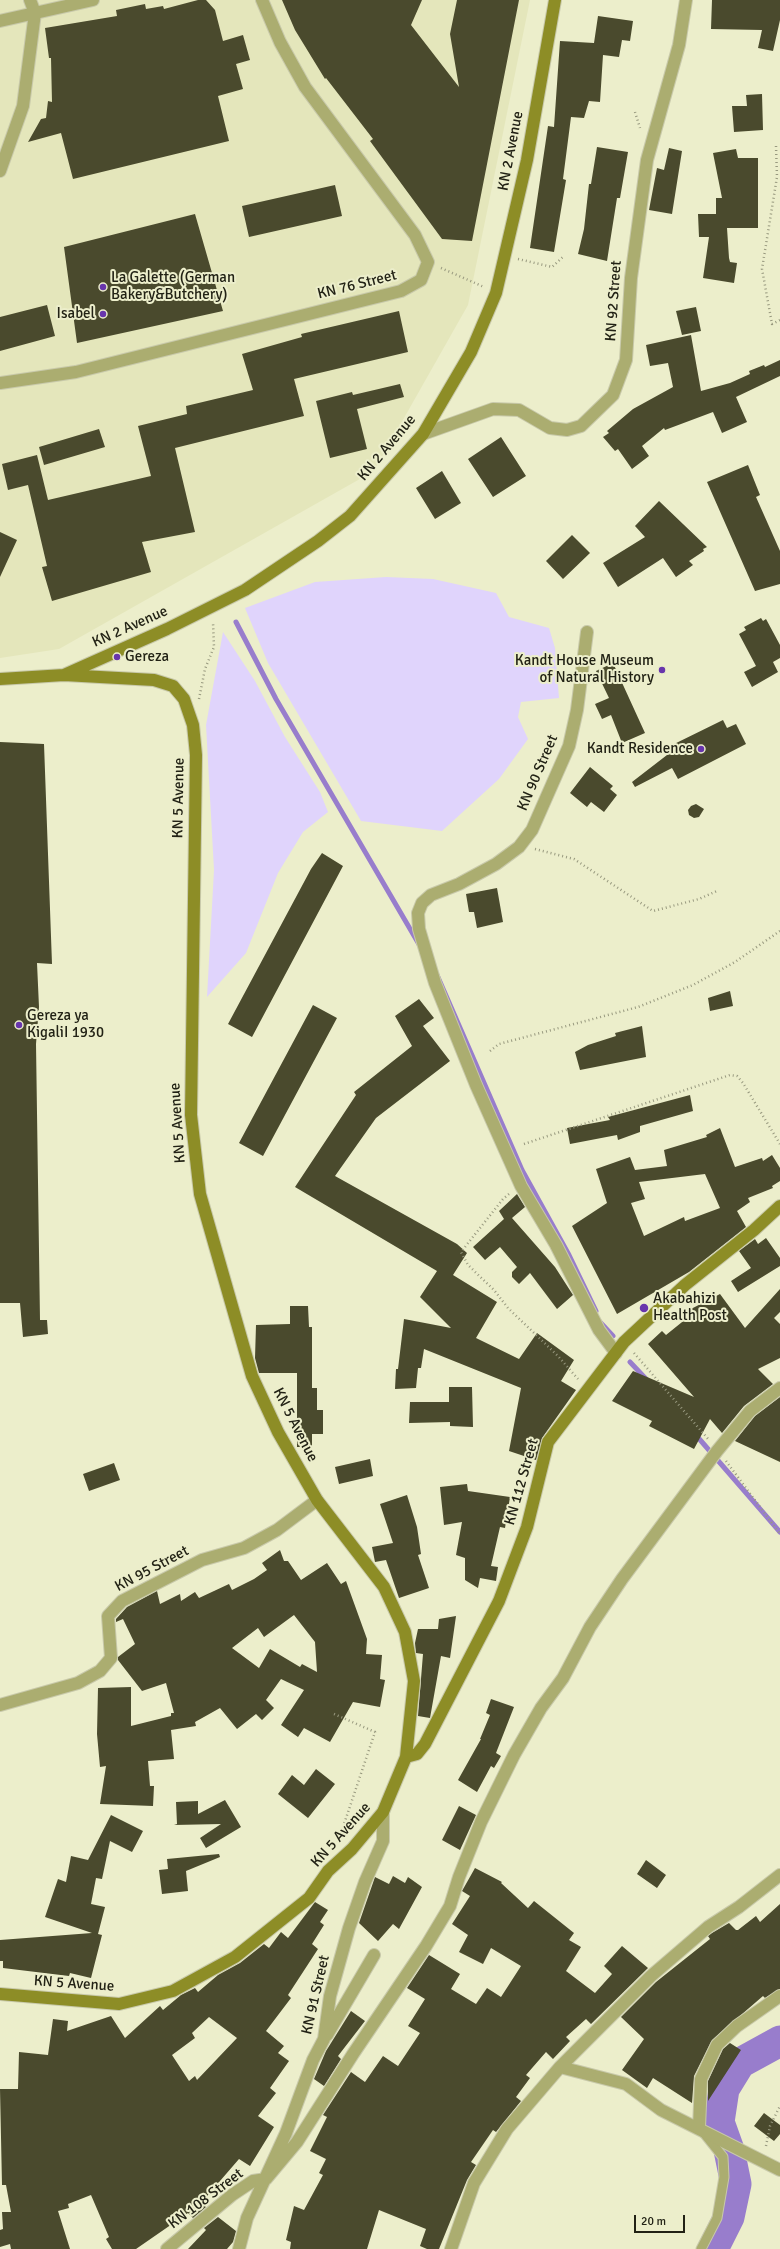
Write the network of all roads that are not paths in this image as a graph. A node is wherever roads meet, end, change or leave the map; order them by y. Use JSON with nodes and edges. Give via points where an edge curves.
{"nodes":[{"id":1,"x":30,"y":0,"type":"edge"},
{"id":2,"x":93,"y":0,"type":"edge"},
{"id":3,"x":262,"y":0,"type":"edge"},
{"id":4,"x":555,"y":0,"type":"edge"},
{"id":5,"x":686,"y":0,"type":"edge"},
{"id":6,"x":36,"y":13,"type":"junction"},
{"id":7,"x":0,"y":21,"type":"edge"},
{"id":8,"x":0,"y":171,"type":"edge"},
{"id":9,"x":0,"y":383,"type":"edge"},
{"id":10,"x":423,"y":434,"type":"junction"},
{"id":11,"x":587,"y":632,"type":"dead end"},
{"id":12,"x":64,"y":674,"type":"junction"},
{"id":13,"x":0,"y":679,"type":"edge"},
{"id":14,"x":780,"y":1206,"type":"edge"},
{"id":15,"x":616,"y":1353,"type":"junction"},
{"id":16,"x":780,"y":1388,"type":"edge"},
{"id":17,"x":317,"y":1500,"type":"junction"},
{"id":18,"x":0,"y":1705,"type":"edge"},
{"id":19,"x":406,"y":1757,"type":"junction"},
{"id":20,"x":383,"y":1812,"type":"junction"},
{"id":21,"x":780,"y":1875,"type":"edge"},
{"id":22,"x":374,"y":1955,"type":"dead end"},
{"id":23,"x":0,"y":1994,"type":"edge"},
{"id":24,"x":780,"y":1996,"type":"edge"},
{"id":25,"x":324,"y":2039,"type":"junction"},
{"id":26,"x":560,"y":2067,"type":"junction"},
{"id":27,"x":699,"y":2128,"type":"junction"},
{"id":28,"x":780,"y":2170,"type":"edge"},
{"id":29,"x":266,"y":2178,"type":"junction"},
{"id":30,"x":167,"y":2249,"type":"edge"},
{"id":31,"x":239,"y":2249,"type":"edge"},
{"id":32,"x":451,"y":2249,"type":"edge"},
{"id":33,"x":701,"y":2249,"type":"edge"}],
"edges":[{"from":1,"to":6,"type":"street"},
{"from":2,"to":6,"type":"street"},
{"from":3,"to":9,"type":"street","name":"KN 76 Street","via":[[280,42],[305,87],[415,235],[428,262],[421,280],[401,291],[76,372]]},
{"from":4,"to":10,"type":"main road","name":"KN 2 Avenue","via":[[527,160],[496,293],[471,352]]},
{"from":5,"to":10,"type":"street","name":"KN 92 Street","via":[[679,45],[647,160],[631,278],[626,360],[613,395],[581,426],[567,430],[550,428],[519,410],[493,410]]},
{"from":6,"to":7,"type":"street"},
{"from":6,"to":8,"type":"street","via":[[23,106]]},
{"from":10,"to":12,"type":"main road","name":"KN 2 Avenue","via":[[350,516],[290,560],[245,590],[167,629]]},
{"from":11,"to":15,"type":"street","name":"KN 90 Street","via":[[577,710],[569,746],[532,830],[519,847],[496,864],[459,884],[430,895],[422,903],[418,913],[419,929],[435,983],[476,1085],[521,1186],[556,1245],[599,1330]]},
{"from":12,"to":13,"type":"main road","name":"KN 2 Avenue"},
{"from":12,"to":17,"type":"main road","name":"KN 5 Avenue","via":[[154,680],[173,686],[184,699],[193,725],[196,755],[191,1115],[200,1194],[252,1376],[278,1432]]},
{"from":14,"to":15,"type":"main road","name":"KN 112 Street","via":[[685,1285],[624,1342]]},
{"from":15,"to":19,"type":"main road","name":"KN 112 Street","via":[[548,1442],[527,1527],[499,1601],[425,1744],[417,1754]]},
{"from":16,"to":29,"type":"street","via":[[750,1411],[718,1450],[622,1579],[590,1627],[563,1678],[541,1708],[514,1755],[481,1822],[450,1906],[297,2142]]},
{"from":17,"to":18,"type":"street","name":"KN 95 Street","via":[[277,1530],[244,1548],[202,1560],[122,1601],[108,1616],[111,1658],[100,1671],[78,1683]]},
{"from":17,"to":19,"type":"main road","name":"KN 5 Avenue","via":[[384,1587],[405,1632],[414,1681]]},
{"from":19,"to":20,"type":"main road","name":"KN 5 Avenue"},
{"from":20,"to":23,"type":"main road","name":"KN 5 Avenue","via":[[352,1849],[328,1871],[309,1898],[235,1957],[173,1990],[119,2004]]},
{"from":20,"to":25,"type":"street","name":"KN 91 Street","via":[[383,1841],[365,1882],[344,1946],[330,1996]]},
{"from":21,"to":26,"type":"street","via":[[708,1927],[651,1976]]},
{"from":22,"to":25,"type":"street"},
{"from":24,"to":27,"type":"street","via":[[737,2026],[717,2045],[701,2080]]},
{"from":25,"to":29,"type":"street","name":"KN 91 Street","via":[[313,2060],[299,2102]]},
{"from":26,"to":27,"type":"street","via":[[626,2084],[661,2110]]},
{"from":26,"to":32,"type":"street","via":[[507,2129],[474,2183]]},
{"from":27,"to":28,"type":"street"},
{"from":27,"to":33,"type":"lane","via":[[723,2157],[724,2177],[717,2218]]},
{"from":29,"to":30,"type":"street","name":"KN 108 Street","via":[[253,2181],[232,2195]]},
{"from":29,"to":31,"type":"street","name":"KN 91 Street","via":[[248,2218]]}]}
